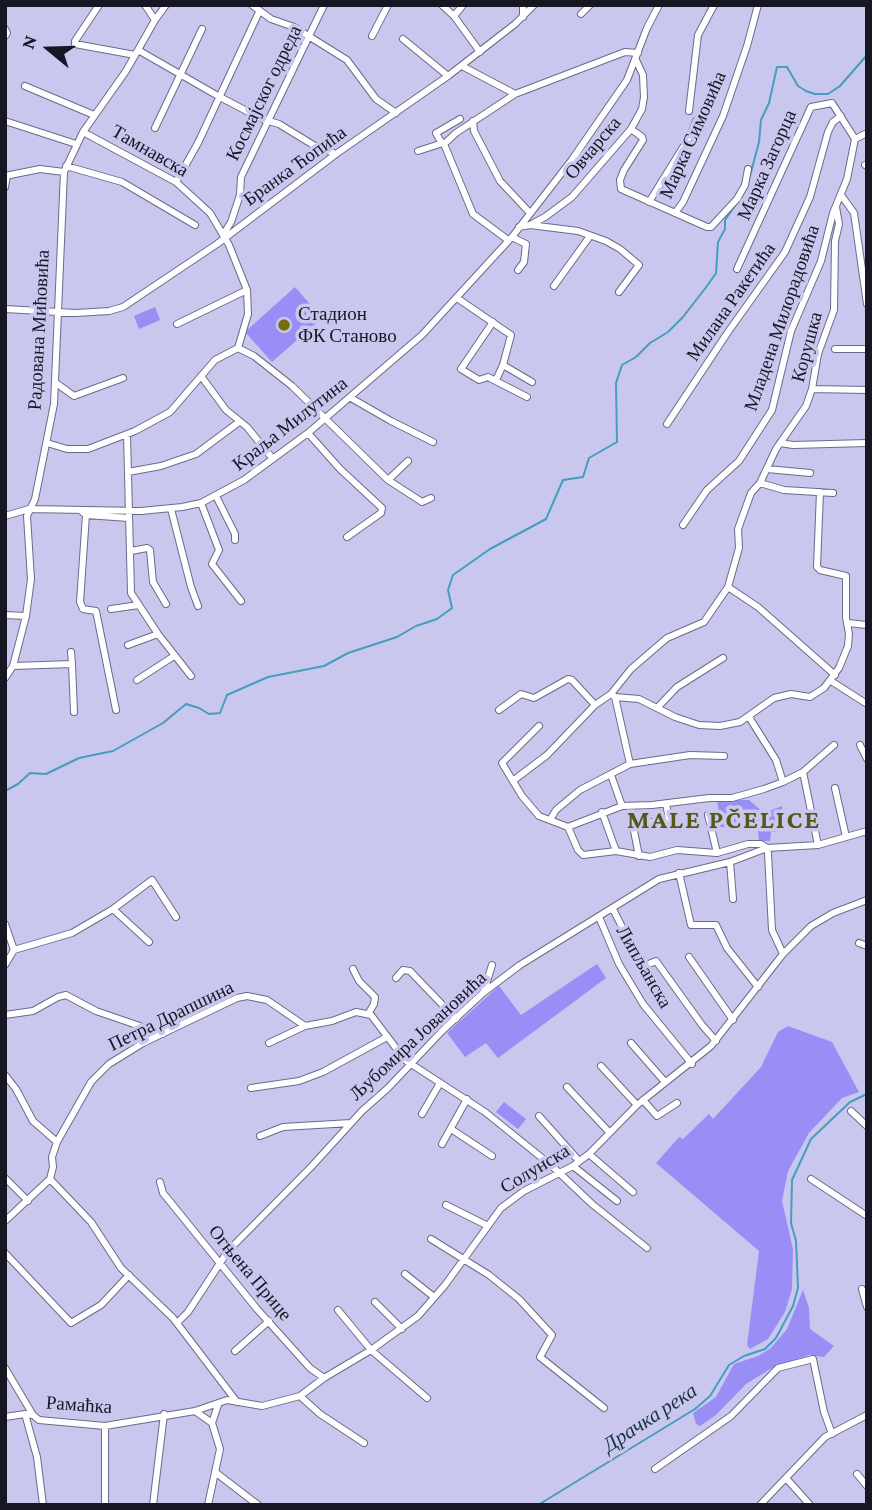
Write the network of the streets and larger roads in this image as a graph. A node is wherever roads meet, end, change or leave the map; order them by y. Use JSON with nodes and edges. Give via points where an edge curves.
{"nodes":[{"id":1,"x":99,"y":5,"type":"edge"},
{"id":2,"x":145,"y":5,"type":"edge"},
{"id":3,"x":166,"y":5,"type":"edge"},
{"id":4,"x":252,"y":5,"type":"edge"},
{"id":5,"x":324,"y":5,"type":"edge"},
{"id":6,"x":388,"y":5,"type":"edge"},
{"id":7,"x":442,"y":5,"type":"edge"},
{"id":8,"x":463,"y":5,"type":"edge"},
{"id":9,"x":523,"y":5,"type":"edge"},
{"id":10,"x":534,"y":5,"type":"edge"},
{"id":11,"x":590,"y":5,"type":"edge"},
{"id":12,"x":659,"y":5,"type":"edge"},
{"id":13,"x":714,"y":5,"type":"edge"},
{"id":14,"x":758,"y":5,"type":"edge"},
{"id":15,"x":259,"y":12,"type":"junction"},
{"id":16,"x":581,"y":14,"type":"dead end"},
{"id":17,"x":454,"y":16,"type":"junction"},
{"id":18,"x":523,"y":17,"type":"junction"},
{"id":19,"x":155,"y":20,"type":"junction"},
{"id":20,"x":202,"y":29,"type":"dead end"},
{"id":21,"x":372,"y":36,"type":"dead end"},
{"id":22,"x":309,"y":37,"type":"junction"},
{"id":23,"x":403,"y":39,"type":"dead end"},
{"id":24,"x":480,"y":51,"type":"junction"},
{"id":25,"x":136,"y":53,"type":"junction"},
{"id":26,"x":637,"y":56,"type":"junction"},
{"id":27,"x":462,"y":66,"type":"junction"},
{"id":28,"x":179,"y":74,"type":"junction"},
{"id":29,"x":448,"y":76,"type":"junction"},
{"id":30,"x":25,"y":86,"type":"dead end"},
{"id":31,"x":515,"y":94,"type":"junction"},
{"id":32,"x":218,"y":96,"type":"junction"},
{"id":33,"x":689,"y":111,"type":"dead end"},
{"id":34,"x":397,"y":113,"type":"junction"},
{"id":35,"x":94,"y":115,"type":"junction"},
{"id":36,"x":841,"y":116,"type":"junction"},
{"id":37,"x":460,"y":119,"type":"dead end"},
{"id":38,"x":5,"y":121,"type":"edge"},
{"id":39,"x":268,"y":121,"type":"junction"},
{"id":40,"x":473,"y":121,"type":"junction"},
{"id":41,"x":696,"y":121,"type":"dead end"},
{"id":42,"x":155,"y":128,"type":"dead end"},
{"id":43,"x":631,"y":129,"type":"junction"},
{"id":44,"x":83,"y":132,"type":"junction"},
{"id":45,"x":867,"y":132,"type":"edge"},
{"id":46,"x":855,"y":139,"type":"junction"},
{"id":47,"x":443,"y":143,"type":"junction"},
{"id":48,"x":76,"y":144,"type":"junction"},
{"id":49,"x":418,"y":150,"type":"dead end"},
{"id":50,"x":336,"y":155,"type":"junction"},
{"id":51,"x":65,"y":169,"type":"junction"},
{"id":52,"x":748,"y":169,"type":"dead end"},
{"id":53,"x":6,"y":176,"type":"edge"},
{"id":54,"x":176,"y":182,"type":"junction"},
{"id":55,"x":5,"y":187,"type":"edge"},
{"id":56,"x":841,"y":195,"type":"junction"},
{"id":57,"x":649,"y":202,"type":"junction"},
{"id":58,"x":836,"y":206,"type":"junction"},
{"id":59,"x":530,"y":213,"type":"junction"},
{"id":60,"x":676,"y":213,"type":"junction"},
{"id":61,"x":195,"y":225,"type":"dead end"},
{"id":62,"x":530,"y":225,"type":"junction"},
{"id":63,"x":519,"y":227,"type":"junction"},
{"id":64,"x":224,"y":236,"type":"junction"},
{"id":65,"x":590,"y":236,"type":"junction"},
{"id":66,"x":510,"y":239,"type":"junction"},
{"id":67,"x":737,"y":269,"type":"dead end"},
{"id":68,"x":518,"y":271,"type":"dead end"},
{"id":69,"x":554,"y":286,"type":"dead end"},
{"id":70,"x":247,"y":290,"type":"junction"},
{"id":71,"x":619,"y":292,"type":"dead end"},
{"id":72,"x":457,"y":298,"type":"junction"},
{"id":73,"x":867,"y":304,"type":"edge"},
{"id":74,"x":5,"y":309,"type":"edge"},
{"id":75,"x":58,"y":312,"type":"junction"},
{"id":76,"x":493,"y":322,"type":"junction"},
{"id":77,"x":177,"y":324,"type":"dead end"},
{"id":78,"x":238,"y":348,"type":"junction"},
{"id":79,"x":835,"y":349,"type":"dead end"},
{"id":80,"x":867,"y":349,"type":"edge"},
{"id":81,"x":503,"y":365,"type":"junction"},
{"id":82,"x":201,"y":376,"type":"junction"},
{"id":83,"x":123,"y":378,"type":"dead end"},
{"id":84,"x":496,"y":380,"type":"junction"},
{"id":85,"x":532,"y":382,"type":"dead end"},
{"id":86,"x":56,"y":383,"type":"junction"},
{"id":87,"x":812,"y":389,"type":"junction"},
{"id":88,"x":867,"y":390,"type":"edge"},
{"id":89,"x":527,"y":397,"type":"dead end"},
{"id":90,"x":351,"y":398,"type":"junction"},
{"id":91,"x":327,"y":418,"type":"junction"},
{"id":92,"x":239,"y":422,"type":"junction"},
{"id":93,"x":667,"y":424,"type":"dead end"},
{"id":94,"x":308,"y":433,"type":"junction"},
{"id":95,"x":127,"y":435,"type":"junction"},
{"id":96,"x":433,"y":442,"type":"dead end"},
{"id":97,"x":47,"y":443,"type":"junction"},
{"id":98,"x":780,"y":443,"type":"junction"},
{"id":99,"x":867,"y":443,"type":"edge"},
{"id":100,"x":274,"y":459,"type":"junction"},
{"id":101,"x":408,"y":461,"type":"dead end"},
{"id":102,"x":766,"y":469,"type":"junction"},
{"id":103,"x":128,"y":472,"type":"junction"},
{"id":104,"x":810,"y":473,"type":"dead end"},
{"id":105,"x":387,"y":480,"type":"junction"},
{"id":106,"x":760,"y":483,"type":"junction"},
{"id":107,"x":820,"y":492,"type":"junction"},
{"id":108,"x":833,"y":493,"type":"dead end"},
{"id":109,"x":216,"y":496,"type":"junction"},
{"id":110,"x":431,"y":498,"type":"dead end"},
{"id":111,"x":201,"y":503,"type":"junction"},
{"id":112,"x":29,"y":509,"type":"junction"},
{"id":113,"x":171,"y":509,"type":"junction"},
{"id":114,"x":84,"y":513,"type":"junction"},
{"id":115,"x":129,"y":514,"type":"junction"},
{"id":116,"x":5,"y":516,"type":"edge"},
{"id":117,"x":683,"y":525,"type":"dead end"},
{"id":118,"x":347,"y":537,"type":"dead end"},
{"id":119,"x":235,"y":541,"type":"dead end"},
{"id":120,"x":131,"y":551,"type":"junction"},
{"id":121,"x":728,"y":587,"type":"junction"},
{"id":122,"x":240,"y":601,"type":"dead end"},
{"id":123,"x":166,"y":604,"type":"dead end"},
{"id":124,"x":139,"y":605,"type":"junction"},
{"id":125,"x":198,"y":606,"type":"dead end"},
{"id":126,"x":111,"y":609,"type":"dead end"},
{"id":127,"x":5,"y":615,"type":"edge"},
{"id":128,"x":26,"y":616,"type":"junction"},
{"id":129,"x":848,"y":623,"type":"junction"},
{"id":130,"x":867,"y":625,"type":"edge"},
{"id":131,"x":158,"y":634,"type":"junction"},
{"id":132,"x":128,"y":645,"type":"dead end"},
{"id":133,"x":71,"y":652,"type":"dead end"},
{"id":134,"x":174,"y":656,"type":"junction"},
{"id":135,"x":723,"y":658,"type":"dead end"},
{"id":136,"x":72,"y":664,"type":"junction"},
{"id":137,"x":13,"y":666,"type":"junction"},
{"id":138,"x":191,"y":676,"type":"dead end"},
{"id":139,"x":5,"y":678,"type":"edge"},
{"id":140,"x":833,"y":678,"type":"junction"},
{"id":141,"x":137,"y":680,"type":"dead end"},
{"id":142,"x":613,"y":695,"type":"junction"},
{"id":143,"x":867,"y":704,"type":"edge"},
{"id":144,"x":596,"y":705,"type":"junction"},
{"id":145,"x":657,"y":708,"type":"junction"},
{"id":146,"x":499,"y":709,"type":"dead end"},
{"id":147,"x":116,"y":710,"type":"dead end"},
{"id":148,"x":74,"y":712,"type":"dead end"},
{"id":149,"x":749,"y":717,"type":"junction"},
{"id":150,"x":539,"y":726,"type":"dead end"},
{"id":151,"x":834,"y":745,"type":"dead end"},
{"id":152,"x":860,"y":745,"type":"dead end"},
{"id":153,"x":724,"y":756,"type":"dead end"},
{"id":154,"x":867,"y":759,"type":"edge"},
{"id":155,"x":630,"y":764,"type":"junction"},
{"id":156,"x":803,"y":772,"type":"junction"},
{"id":157,"x":611,"y":775,"type":"junction"},
{"id":158,"x":514,"y":780,"type":"junction"},
{"id":159,"x":783,"y":782,"type":"junction"},
{"id":160,"x":835,"y":788,"type":"dead end"},
{"id":161,"x":666,"y":804,"type":"junction"},
{"id":162,"x":622,"y":806,"type":"junction"},
{"id":163,"x":602,"y":812,"type":"junction"},
{"id":164,"x":708,"y":815,"type":"dead end"},
{"id":165,"x":550,"y":820,"type":"junction"},
{"id":166,"x":568,"y":827,"type":"junction"},
{"id":167,"x":867,"y":831,"type":"edge"},
{"id":168,"x":846,"y":837,"type":"junction"},
{"id":169,"x":818,"y":845,"type":"junction"},
{"id":170,"x":767,"y":848,"type":"junction"},
{"id":171,"x":616,"y":851,"type":"junction"},
{"id":172,"x":717,"y":853,"type":"junction"},
{"id":173,"x":639,"y":856,"type":"junction"},
{"id":174,"x":730,"y":862,"type":"junction"},
{"id":175,"x":680,"y":873,"type":"junction"},
{"id":176,"x":733,"y":899,"type":"dead end"},
{"id":177,"x":867,"y":900,"type":"edge"},
{"id":178,"x":113,"y":909,"type":"junction"},
{"id":179,"x":613,"y":909,"type":"junction"},
{"id":180,"x":599,"y":916,"type":"junction"},
{"id":181,"x":176,"y":917,"type":"dead end"},
{"id":182,"x":5,"y":924,"type":"edge"},
{"id":183,"x":149,"y":942,"type":"dead end"},
{"id":184,"x":14,"y":950,"type":"junction"},
{"id":185,"x":783,"y":954,"type":"junction"},
{"id":186,"x":689,"y":957,"type":"dead end"},
{"id":187,"x":5,"y":965,"type":"edge"},
{"id":188,"x":492,"y":965,"type":"dead end"},
{"id":189,"x":353,"y":969,"type":"dead end"},
{"id":190,"x":488,"y":977,"type":"junction"},
{"id":191,"x":396,"y":978,"type":"dead end"},
{"id":192,"x":499,"y":981,"type":"junction"},
{"id":193,"x":758,"y":987,"type":"junction"},
{"id":194,"x":483,"y":993,"type":"junction"},
{"id":195,"x":368,"y":1014,"type":"junction"},
{"id":196,"x":5,"y":1015,"type":"edge"},
{"id":197,"x":456,"y":1019,"type":"junction"},
{"id":198,"x":733,"y":1020,"type":"junction"},
{"id":199,"x":305,"y":1026,"type":"junction"},
{"id":200,"x":143,"y":1028,"type":"junction"},
{"id":201,"x":163,"y":1034,"type":"junction"},
{"id":202,"x":387,"y":1038,"type":"junction"},
{"id":203,"x":716,"y":1041,"type":"junction"},
{"id":204,"x":143,"y":1043,"type":"junction"},
{"id":205,"x":269,"y":1043,"type":"dead end"},
{"id":206,"x":631,"y":1043,"type":"dead end"},
{"id":207,"x":692,"y":1064,"type":"junction"},
{"id":208,"x":411,"y":1065,"type":"junction"},
{"id":209,"x":601,"y":1066,"type":"dead end"},
{"id":210,"x":5,"y":1075,"type":"edge"},
{"id":211,"x":666,"y":1082,"type":"junction"},
{"id":212,"x":440,"y":1083,"type":"junction"},
{"id":213,"x":567,"y":1087,"type":"dead end"},
{"id":214,"x":251,"y":1088,"type":"dead end"},
{"id":215,"x":467,"y":1099,"type":"junction"},
{"id":216,"x":640,"y":1102,"type":"junction"},
{"id":217,"x":677,"y":1103,"type":"dead end"},
{"id":218,"x":852,"y":1111,"type":"dead end"},
{"id":219,"x":422,"y":1114,"type":"dead end"},
{"id":220,"x":539,"y":1115,"type":"dead end"},
{"id":221,"x":351,"y":1123,"type":"junction"},
{"id":222,"x":867,"y":1126,"type":"edge"},
{"id":223,"x":451,"y":1129,"type":"junction"},
{"id":224,"x":609,"y":1132,"type":"junction"},
{"id":225,"x":260,"y":1136,"type":"dead end"},
{"id":226,"x":57,"y":1142,"type":"junction"},
{"id":227,"x":442,"y":1144,"type":"dead end"},
{"id":228,"x":589,"y":1154,"type":"junction"},
{"id":229,"x":492,"y":1156,"type":"dead end"},
{"id":230,"x":576,"y":1163,"type":"junction"},
{"id":231,"x":558,"y":1174,"type":"junction"},
{"id":232,"x":5,"y":1178,"type":"edge"},
{"id":233,"x":50,"y":1179,"type":"junction"},
{"id":234,"x":811,"y":1179,"type":"dead end"},
{"id":235,"x":160,"y":1182,"type":"dead end"},
{"id":236,"x":633,"y":1192,"type":"dead end"},
{"id":237,"x":29,"y":1201,"type":"junction"},
{"id":238,"x":617,"y":1201,"type":"dead end"},
{"id":239,"x":446,"y":1205,"type":"dead end"},
{"id":240,"x":867,"y":1216,"type":"edge"},
{"id":241,"x":5,"y":1221,"type":"edge"},
{"id":242,"x":488,"y":1226,"type":"junction"},
{"id":243,"x":431,"y":1239,"type":"dead end"},
{"id":244,"x":646,"y":1248,"type":"dead end"},
{"id":245,"x":5,"y":1253,"type":"edge"},
{"id":246,"x":464,"y":1259,"type":"junction"},
{"id":247,"x":220,"y":1263,"type":"junction"},
{"id":248,"x":129,"y":1275,"type":"junction"},
{"id":249,"x":405,"y":1275,"type":"dead end"},
{"id":250,"x":862,"y":1289,"type":"dead end"},
{"id":251,"x":434,"y":1297,"type":"junction"},
{"id":252,"x":375,"y":1302,"type":"dead end"},
{"id":253,"x":867,"y":1307,"type":"edge"},
{"id":254,"x":338,"y":1310,"type":"dead end"},
{"id":255,"x":269,"y":1321,"type":"junction"},
{"id":256,"x":177,"y":1323,"type":"junction"},
{"id":257,"x":402,"y":1329,"type":"junction"},
{"id":258,"x":371,"y":1350,"type":"junction"},
{"id":259,"x":235,"y":1351,"type":"dead end"},
{"id":260,"x":5,"y":1368,"type":"edge"},
{"id":261,"x":324,"y":1378,"type":"junction"},
{"id":262,"x":300,"y":1396,"type":"junction"},
{"id":263,"x":427,"y":1398,"type":"dead end"},
{"id":264,"x":237,"y":1402,"type":"junction"},
{"id":265,"x":218,"y":1405,"type":"junction"},
{"id":266,"x":604,"y":1408,"type":"dead end"},
{"id":267,"x":195,"y":1411,"type":"junction"},
{"id":268,"x":29,"y":1415,"type":"junction"},
{"id":269,"x":164,"y":1415,"type":"junction"},
{"id":270,"x":867,"y":1415,"type":"edge"},
{"id":271,"x":5,"y":1416,"type":"edge"},
{"id":272,"x":212,"y":1423,"type":"junction"},
{"id":273,"x":105,"y":1426,"type":"junction"},
{"id":274,"x":832,"y":1434,"type":"junction"},
{"id":275,"x":364,"y":1443,"type":"dead end"},
{"id":276,"x":655,"y":1469,"type":"dead end"},
{"id":277,"x":215,"y":1472,"type":"junction"},
{"id":278,"x":857,"y":1474,"type":"dead end"},
{"id":279,"x":786,"y":1478,"type":"junction"},
{"id":280,"x":867,"y":1486,"type":"edge"},
{"id":281,"x":43,"y":1505,"type":"edge"},
{"id":282,"x":105,"y":1505,"type":"edge"},
{"id":283,"x":153,"y":1505,"type":"edge"},
{"id":284,"x":208,"y":1505,"type":"edge"},
{"id":285,"x":257,"y":1505,"type":"edge"},
{"id":286,"x":760,"y":1505,"type":"edge"},
{"id":287,"x":810,"y":1505,"type":"edge"}],
"edges":[{"from":1,"to":25,"type":"street","via":[[75,44]]},
{"from":2,"to":19,"type":"street"},
{"from":3,"to":19,"type":"street","name":"Радована Мићовића"},
{"from":4,"to":15,"type":"street"},
{"from":5,"to":22,"type":"street","name":"Космајског одреда"},
{"from":6,"to":21,"type":"street"},
{"from":7,"to":17,"type":"street"},
{"from":8,"to":17,"type":"street"},
{"from":9,"to":18,"type":"street"},
{"from":10,"to":18,"type":"street","name":"Бранка Ћопића"},
{"from":11,"to":16,"type":"street"},
{"from":12,"to":26,"type":"street","name":"Краља Милутина"},
{"from":13,"to":33,"type":"street","via":[[698,35]]},
{"from":14,"to":60,"type":"street","name":"Марка Симовића","via":[[726,109]]},
{"from":15,"to":22,"type":"street"},
{"from":15,"to":32,"type":"street"},
{"from":17,"to":24,"type":"street"},
{"from":18,"to":24,"type":"street","name":"Бранка Ћопића"},
{"from":19,"to":25,"type":"street","name":"Радована Мићовића"},
{"from":20,"to":28,"type":"street"},
{"from":22,"to":34,"type":"street","via":[[347,60],[376,99]]},
{"from":22,"to":39,"type":"street","name":"Космајског одреда"},
{"from":23,"to":29,"type":"street"},
{"from":24,"to":27,"type":"street","name":"Бранка Ћопића"},
{"from":25,"to":28,"type":"street"},
{"from":25,"to":35,"type":"street","name":"Радована Мићовића"},
{"from":26,"to":31,"type":"street","via":[[625,52]]},
{"from":26,"to":43,"type":"street","name":"Овчарска","via":[[644,97]]},
{"from":26,"to":59,"type":"street","name":"Краља Милутина","via":[[611,104]]},
{"from":27,"to":29,"type":"street","name":"Бранка Ћопића"},
{"from":27,"to":31,"type":"street"},
{"from":28,"to":32,"type":"street"},
{"from":28,"to":42,"type":"street"},
{"from":29,"to":34,"type":"street","name":"Бранка Ћопића"},
{"from":30,"to":35,"type":"street"},
{"from":31,"to":40,"type":"street"},
{"from":32,"to":39,"type":"street"},
{"from":32,"to":54,"type":"street"},
{"from":34,"to":50,"type":"street","name":"Бранка Ћопића"},
{"from":35,"to":44,"type":"street","name":"Радована Мићовића"},
{"from":36,"to":46,"type":"street"},
{"from":36,"to":67,"type":"street","name":"Марка Загорца","via":[[831,103],[811,107]]},
{"from":36,"to":93,"type":"street","name":"Милана Ракетића","via":[[828,132],[810,197],[785,252]]},
{"from":37,"to":47,"type":"street","via":[[436,133]]},
{"from":38,"to":48,"type":"street"},
{"from":39,"to":50,"type":"street"},
{"from":39,"to":64,"type":"street","name":"Космајског одреда","via":[[241,177],[240,195]]},
{"from":40,"to":47,"type":"street"},
{"from":40,"to":59,"type":"street","via":[[499,181]]},
{"from":41,"to":57,"type":"street"},
{"from":43,"to":57,"type":"street","via":[[643,139],[624,170],[620,187]]},
{"from":43,"to":62,"type":"street","name":"Овчарска","via":[[572,197]]},
{"from":44,"to":48,"type":"street","name":"Радована Мићовића"},
{"from":44,"to":54,"type":"street","name":"Тамнавска"},
{"from":45,"to":46,"type":"street"},
{"from":46,"to":56,"type":"street","name":"Младена Милорадовића"},
{"from":47,"to":49,"type":"street"},
{"from":47,"to":66,"type":"street","via":[[473,214]]},
{"from":48,"to":51,"type":"street","name":"Радована Мићовића"},
{"from":50,"to":64,"type":"street","name":"Бранка Ћопића"},
{"from":51,"to":53,"type":"street"},
{"from":51,"to":61,"type":"street","via":[[122,183]]},
{"from":51,"to":75,"type":"street","name":"Радована Мићовића"},
{"from":52,"to":60,"type":"street","name":"Марка Симовића","via":[[737,199],[711,227]]},
{"from":53,"to":55,"type":"street"},
{"from":54,"to":64,"type":"street","name":"Тамнавска","via":[[210,213]]},
{"from":56,"to":58,"type":"street","name":"Младена Милорадовића"},
{"from":56,"to":73,"type":"street","via":[[854,213]]},
{"from":57,"to":60,"type":"street"},
{"from":58,"to":87,"type":"street","name":"Корушка","via":[[834,310],[818,354]]},
{"from":58,"to":117,"type":"street","name":"Младена Милорадовића","via":[[821,261],[791,331],[772,410],[739,461],[707,490]]},
{"from":59,"to":63,"type":"street","name":"Краља Милутина"},
{"from":62,"to":63,"type":"street","name":"Овчарска"},
{"from":62,"to":65,"type":"street"},
{"from":63,"to":66,"type":"street","name":"Краља Милутина"},
{"from":64,"to":70,"type":"street","name":"Тамнавска"},
{"from":64,"to":75,"type":"street","name":"Бранка Ћопића","via":[[123,307]]},
{"from":65,"to":69,"type":"street"},
{"from":65,"to":71,"type":"street","via":[[620,249],[639,265]]},
{"from":66,"to":68,"type":"street","via":[[526,244]]},
{"from":66,"to":72,"type":"street","name":"Краља Милутина"},
{"from":70,"to":77,"type":"street"},
{"from":70,"to":78,"type":"street","name":"Тамнавска","via":[[248,313]]},
{"from":72,"to":76,"type":"street"},
{"from":72,"to":90,"type":"street","name":"Краља Милутина"},
{"from":74,"to":75,"type":"street","name":"Бранка Ћопића"},
{"from":75,"to":86,"type":"street","name":"Радована Мићовића"},
{"from":76,"to":81,"type":"street","via":[[511,335]]},
{"from":76,"to":84,"type":"street","via":[[461,369],[479,380]]},
{"from":78,"to":82,"type":"street","via":[[219,357]]},
{"from":78,"to":91,"type":"street","via":[[275,371]]},
{"from":79,"to":80,"type":"street"},
{"from":81,"to":84,"type":"street"},
{"from":81,"to":85,"type":"street"},
{"from":82,"to":92,"type":"street"},
{"from":82,"to":95,"type":"street","via":[[170,412]]},
{"from":83,"to":86,"type":"street","via":[[74,396]]},
{"from":84,"to":89,"type":"street"},
{"from":86,"to":97,"type":"street","name":"Радована Мићовића"},
{"from":87,"to":88,"type":"street"},
{"from":87,"to":98,"type":"street","name":"Корушка","via":[[806,406]]},
{"from":90,"to":91,"type":"street","name":"Краља Милутина"},
{"from":90,"to":96,"type":"street"},
{"from":91,"to":94,"type":"street","name":"Краља Милутина"},
{"from":91,"to":105,"type":"street"},
{"from":92,"to":100,"type":"street"},
{"from":92,"to":103,"type":"street","via":[[196,454]]},
{"from":94,"to":100,"type":"street","name":"Краља Милутина"},
{"from":94,"to":118,"type":"street","via":[[382,508]]},
{"from":95,"to":97,"type":"street","via":[[88,449]]},
{"from":95,"to":103,"type":"street"},
{"from":97,"to":112,"type":"street","name":"Радована Мићовића"},
{"from":98,"to":99,"type":"street"},
{"from":98,"to":102,"type":"street","name":"Корушка"},
{"from":100,"to":109,"type":"street","name":"Краља Милутина"},
{"from":101,"to":105,"type":"street"},
{"from":102,"to":104,"type":"street"},
{"from":102,"to":106,"type":"street","name":"Корушка"},
{"from":103,"to":115,"type":"street"},
{"from":105,"to":110,"type":"street","via":[[422,502]]},
{"from":106,"to":107,"type":"street"},
{"from":106,"to":121,"type":"street","name":"Корушка","via":[[751,492],[738,530],[739,548]]},
{"from":107,"to":108,"type":"street"},
{"from":107,"to":129,"type":"street","via":[[817,567],[846,576]]},
{"from":109,"to":111,"type":"street","name":"Краља Милутина"},
{"from":109,"to":119,"type":"street"},
{"from":111,"to":113,"type":"street","name":"Краља Милутина"},
{"from":111,"to":122,"type":"street","via":[[219,550],[212,564]]},
{"from":112,"to":114,"type":"street","name":"Краља Милутина"},
{"from":112,"to":116,"type":"street","name":"Краља Милутина"},
{"from":112,"to":128,"type":"street","name":"Радована Мићовића","via":[[31,579]]},
{"from":113,"to":115,"type":"street","name":"Краља Милутина"},
{"from":113,"to":125,"type":"street"},
{"from":114,"to":115,"type":"street","name":"Краља Милутина"},
{"from":114,"to":147,"type":"street","via":[[82,607],[94,609]]},
{"from":115,"to":120,"type":"street"},
{"from":120,"to":123,"type":"street","via":[[150,550],[153,582]]},
{"from":120,"to":124,"type":"street","via":[[131,593]]},
{"from":121,"to":140,"type":"street","via":[[758,607]]},
{"from":121,"to":142,"type":"street","name":"Корушка","via":[[704,622],[667,638],[631,669]]},
{"from":124,"to":126,"type":"street"},
{"from":124,"to":131,"type":"street"},
{"from":127,"to":128,"type":"street"},
{"from":128,"to":137,"type":"street","name":"Радована Мићовића"},
{"from":129,"to":130,"type":"street"},
{"from":129,"to":140,"type":"street","via":[[848,646]]},
{"from":131,"to":132,"type":"street"},
{"from":131,"to":134,"type":"street"},
{"from":133,"to":136,"type":"street"},
{"from":134,"to":138,"type":"street"},
{"from":134,"to":141,"type":"street"},
{"from":135,"to":145,"type":"street","via":[[677,687]]},
{"from":136,"to":137,"type":"street"},
{"from":136,"to":148,"type":"street"},
{"from":137,"to":139,"type":"street","name":"Радована Мићовића"},
{"from":140,"to":143,"type":"street"},
{"from":140,"to":149,"type":"street","via":[[817,694],[771,699]]},
{"from":142,"to":144,"type":"street","name":"Корушка"},
{"from":142,"to":145,"type":"street","via":[[639,699]]},
{"from":142,"to":155,"type":"street"},
{"from":144,"to":146,"type":"street","via":[[568,679],[534,698],[521,694]]},
{"from":144,"to":158,"type":"street","name":"Корушка","via":[[547,755]]},
{"from":145,"to":149,"type":"street","via":[[709,726],[732,725]]},
{"from":149,"to":159,"type":"street","via":[[776,760]]},
{"from":150,"to":158,"type":"street","via":[[504,759],[503,766]]},
{"from":151,"to":156,"type":"street"},
{"from":152,"to":154,"type":"street"},
{"from":153,"to":155,"type":"street","via":[[690,755]]},
{"from":155,"to":157,"type":"street"},
{"from":156,"to":159,"type":"street"},
{"from":156,"to":169,"type":"street"},
{"from":157,"to":162,"type":"street"},
{"from":157,"to":165,"type":"street","via":[[580,790]]},
{"from":158,"to":165,"type":"street","via":[[537,814]]},
{"from":159,"to":161,"type":"street","via":[[732,798]]},
{"from":160,"to":168,"type":"street"},
{"from":161,"to":162,"type":"street"},
{"from":161,"to":173,"type":"street","via":[[669,819],[634,826]]},
{"from":162,"to":163,"type":"street"},
{"from":163,"to":166,"type":"street"},
{"from":163,"to":171,"type":"street"},
{"from":164,"to":172,"type":"street"},
{"from":165,"to":166,"type":"street"},
{"from":166,"to":171,"type":"street","via":[[583,855]]},
{"from":167,"to":168,"type":"street","name":"Љубомира Јовановића"},
{"from":168,"to":169,"type":"street","name":"Љубомира Јовановића"},
{"from":169,"to":170,"type":"street","name":"Љубомира Јовановића"},
{"from":170,"to":172,"type":"street","via":[[753,843]]},
{"from":170,"to":174,"type":"street","name":"Љубомира Јовановића"},
{"from":170,"to":185,"type":"street","via":[[772,930]]},
{"from":171,"to":173,"type":"street"},
{"from":172,"to":173,"type":"street","via":[[677,850]]},
{"from":174,"to":175,"type":"street","name":"Љубомира Јовановића"},
{"from":174,"to":176,"type":"street"},
{"from":175,"to":179,"type":"street","name":"Љубомира Јовановића","via":[[655,881]]},
{"from":175,"to":193,"type":"street","via":[[691,925],[716,925],[727,948]]},
{"from":177,"to":185,"type":"street","name":"Солунска","via":[[811,926]]},
{"from":178,"to":181,"type":"street","via":[[152,880]]},
{"from":178,"to":183,"type":"street"},
{"from":178,"to":184,"type":"street","via":[[58,938]]},
{"from":179,"to":180,"type":"street","name":"Љубомира Јовановића"},
{"from":179,"to":203,"type":"street","via":[[641,965],[656,961]]},
{"from":180,"to":192,"type":"street","name":"Љубомира Јовановића"},
{"from":180,"to":207,"type":"street","name":"Липљанска","via":[[643,1004]]},
{"from":182,"to":184,"type":"street"},
{"from":184,"to":187,"type":"street"},
{"from":185,"to":193,"type":"street","name":"Солунска"},
{"from":186,"to":198,"type":"street"},
{"from":188,"to":190,"type":"street"},
{"from":189,"to":195,"type":"street","via":[[375,997]]},
{"from":190,"to":192,"type":"street"},
{"from":190,"to":194,"type":"street"},
{"from":191,"to":197,"type":"street","via":[[404,970],[410,971]]},
{"from":192,"to":194,"type":"street","name":"Љубомира Јовановића"},
{"from":193,"to":198,"type":"street","name":"Солунска"},
{"from":194,"to":197,"type":"street","name":"Љубомира Јовановића"},
{"from":195,"to":199,"type":"street","via":[[356,1012]]},
{"from":195,"to":202,"type":"street"},
{"from":196,"to":200,"type":"street","via":[[33,1011],[66,995]]},
{"from":197,"to":208,"type":"street","name":"Љубомира Јовановића"},
{"from":198,"to":203,"type":"street","name":"Солунска"},
{"from":199,"to":201,"type":"street","name":"Петра Драпшина","via":[[267,1000],[247,996]]},
{"from":199,"to":205,"type":"street"},
{"from":200,"to":201,"type":"street"},
{"from":200,"to":204,"type":"street"},
{"from":201,"to":204,"type":"street","name":"Петра Драпшина"},
{"from":202,"to":208,"type":"street"},
{"from":202,"to":214,"type":"street","via":[[299,1081]]},
{"from":203,"to":207,"type":"street","name":"Солунска"},
{"from":204,"to":226,"type":"street","name":"Петра Драпшина","via":[[109,1063],[91,1082]]},
{"from":206,"to":211,"type":"street"},
{"from":207,"to":211,"type":"street","name":"Солунска"},
{"from":208,"to":212,"type":"street"},
{"from":208,"to":221,"type":"street","name":"Љубомира Јовановића"},
{"from":209,"to":216,"type":"street"},
{"from":210,"to":226,"type":"street","via":[[33,1121]]},
{"from":211,"to":216,"type":"street","name":"Солунска"},
{"from":212,"to":215,"type":"street"},
{"from":212,"to":219,"type":"street"},
{"from":213,"to":224,"type":"street"},
{"from":215,"to":223,"type":"street"},
{"from":215,"to":231,"type":"street"},
{"from":216,"to":217,"type":"street","via":[[657,1116]]},
{"from":216,"to":224,"type":"street","name":"Солунска"},
{"from":218,"to":222,"type":"street"},
{"from":220,"to":230,"type":"street"},
{"from":221,"to":225,"type":"street","via":[[283,1127]]},
{"from":221,"to":247,"type":"street","name":"Љубомира Јовановића"},
{"from":223,"to":227,"type":"street"},
{"from":223,"to":229,"type":"street"},
{"from":224,"to":228,"type":"street","name":"Солунска"},
{"from":226,"to":233,"type":"street","name":"Петра Драпшина"},
{"from":228,"to":230,"type":"street","name":"Солунска"},
{"from":228,"to":236,"type":"street"},
{"from":230,"to":231,"type":"street","name":"Солунска"},
{"from":230,"to":238,"type":"street"},
{"from":231,"to":242,"type":"street","name":"Солунска","via":[[517,1195]]},
{"from":231,"to":244,"type":"street"},
{"from":232,"to":237,"type":"street"},
{"from":233,"to":237,"type":"street"},
{"from":233,"to":248,"type":"street","via":[[90,1222]]},
{"from":234,"to":240,"type":"street"},
{"from":235,"to":247,"type":"street","name":"Огњена Прице","via":[[163,1193]]},
{"from":237,"to":241,"type":"street"},
{"from":239,"to":242,"type":"street"},
{"from":242,"to":246,"type":"street","name":"Солунска"},
{"from":243,"to":246,"type":"street"},
{"from":245,"to":248,"type":"street","via":[[71,1324],[101,1305]]},
{"from":246,"to":251,"type":"street","name":"Солунска"},
{"from":246,"to":266,"type":"street","via":[[527,1308],[552,1335],[540,1357]]},
{"from":247,"to":255,"type":"street","name":"Огњена Прице"},
{"from":247,"to":256,"type":"street","name":"Љубомира Јовановића"},
{"from":248,"to":256,"type":"street"},
{"from":249,"to":251,"type":"street"},
{"from":250,"to":253,"type":"street"},
{"from":251,"to":257,"type":"street","name":"Солунска"},
{"from":252,"to":257,"type":"street"},
{"from":254,"to":258,"type":"street"},
{"from":255,"to":259,"type":"street"},
{"from":255,"to":261,"type":"street","name":"Огњена Прице"},
{"from":256,"to":264,"type":"street"},
{"from":257,"to":258,"type":"street","name":"Солунска"},
{"from":258,"to":261,"type":"street","name":"Солунска"},
{"from":258,"to":263,"type":"street"},
{"from":260,"to":268,"type":"street","name":"Рамаћка"},
{"from":261,"to":262,"type":"street","name":"Солунска"},
{"from":262,"to":264,"type":"street","name":"Солунска","via":[[262,1406]]},
{"from":262,"to":275,"type":"street"},
{"from":264,"to":265,"type":"street","name":"Солунска","via":[[227,1400]]},
{"from":265,"to":267,"type":"street","name":"Рамаћка"},
{"from":265,"to":272,"type":"street"},
{"from":267,"to":269,"type":"street","name":"Рамаћка"},
{"from":267,"to":272,"type":"street"},
{"from":268,"to":271,"type":"street","name":"Рамаћка"},
{"from":268,"to":273,"type":"street","name":"Рамаћка","via":[[39,1420]]},
{"from":268,"to":281,"type":"street"},
{"from":269,"to":273,"type":"street","name":"Рамаћка"},
{"from":269,"to":283,"type":"street"},
{"from":270,"to":274,"type":"street"},
{"from":272,"to":277,"type":"street","via":[[220,1449]]},
{"from":273,"to":282,"type":"street"},
{"from":274,"to":276,"type":"street","via":[[813,1359],[778,1368],[731,1416]]},
{"from":274,"to":279,"type":"street"},
{"from":277,"to":284,"type":"street"},
{"from":277,"to":285,"type":"street"},
{"from":278,"to":280,"type":"street"},
{"from":279,"to":286,"type":"street"},
{"from":279,"to":287,"type":"street"}]}
